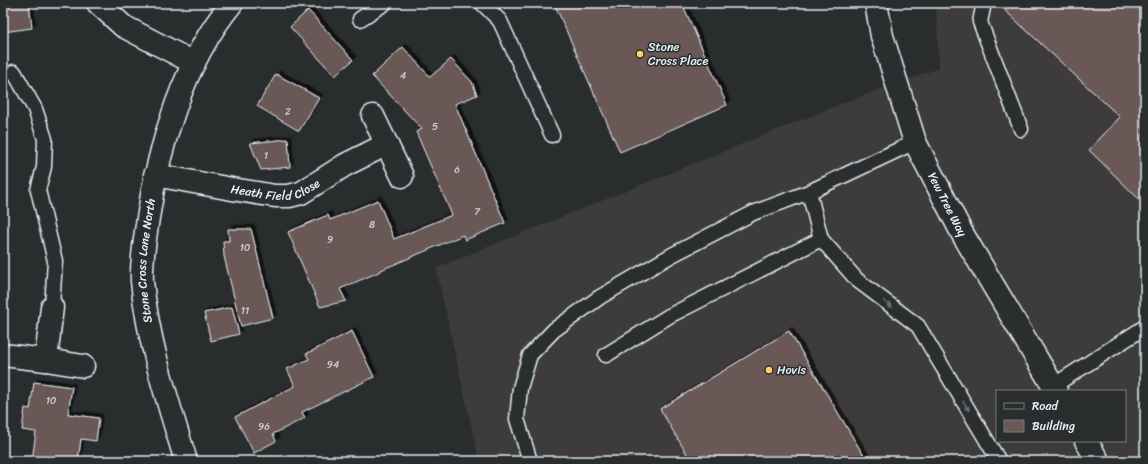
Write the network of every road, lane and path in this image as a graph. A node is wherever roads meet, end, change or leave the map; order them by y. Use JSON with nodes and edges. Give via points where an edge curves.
{"nodes":[{"id":1,"x":98,"y":3,"type":"edge"},
{"id":2,"x":232,"y":3,"type":"edge"},
{"id":3,"x":385,"y":3,"type":"edge"},
{"id":4,"x":482,"y":3,"type":"edge"},
{"id":5,"x":876,"y":3,"type":"edge"},
{"id":6,"x":984,"y":3,"type":"edge"},
{"id":7,"x":360,"y":19,"type":"dead end"},
{"id":8,"x":194,"y":63,"type":"junction"},
{"id":9,"x":14,"y":72,"type":"dead end"},
{"id":10,"x":373,"y":116,"type":"dead end"},
{"id":11,"x":1021,"y":129,"type":"dead end"},
{"id":12,"x":552,"y":135,"type":"dead end"},
{"id":13,"x":915,"y":142,"type":"junction"},
{"id":14,"x":387,"y":144,"type":"junction"},
{"id":15,"x":155,"y":175,"type":"junction"},
{"id":16,"x":402,"y":176,"type":"dead end"},
{"id":17,"x":809,"y":192,"type":"junction"},
{"id":18,"x":821,"y":239,"type":"junction"},
{"id":19,"x":52,"y":307,"type":"joint"},
{"id":20,"x":1145,"y":327,"type":"edge"},
{"id":21,"x":3,"y":355,"type":"edge"},
{"id":22,"x":606,"y":355,"type":"dead end"},
{"id":23,"x":46,"y":360,"type":"junction"},
{"id":24,"x":83,"y":366,"type":"dead end"},
{"id":25,"x":1054,"y":388,"type":"edge"},
{"id":26,"x":1087,"y":442,"type":"edge"},
{"id":27,"x":186,"y":461,"type":"edge"},
{"id":28,"x":530,"y":461,"type":"edge"},
{"id":29,"x":999,"y":461,"type":"edge"},
{"id":30,"x":1098,"y":461,"type":"edge"}],
"edges":[{"from":1,"to":8,"type":"street","via":[[123,26]]},
{"from":2,"to":8,"type":"street","name":"Stone Cross Lane North"},
{"from":3,"to":7,"type":"lane"},
{"from":4,"to":12,"type":"lane","via":[[500,21]]},
{"from":5,"to":13,"type":"street","name":"Yew Tree Way","via":[[882,36]]},
{"from":6,"to":11,"type":"lane","via":[[980,22]]},
{"from":8,"to":15,"type":"street","name":"Stone Cross Lane North","via":[[171,120]]},
{"from":9,"to":19,"type":"lane","via":[[35,109],[45,139],[44,167],[38,190],[55,261]]},
{"from":10,"to":14,"type":"street"},
{"from":13,"to":17,"type":"lane"},
{"from":13,"to":25,"type":"street","name":"Yew Tree Way","via":[[962,233]]},
{"from":14,"to":15,"type":"street","name":"Heath Field Close","via":[[355,159],[301,193],[289,196],[254,193]]},
{"from":14,"to":16,"type":"street"},
{"from":15,"to":27,"type":"street","name":"Stone Cross Lane North","via":[[144,247],[142,280],[147,317]]},
{"from":17,"to":18,"type":"lane"},
{"from":17,"to":28,"type":"lane","via":[[753,213],[672,255],[600,297],[554,330],[530,355],[520,388],[517,419]]},
{"from":18,"to":22,"type":"lane","via":[[669,316]]},
{"from":18,"to":29,"type":"lane","one_way":true,"via":[[857,280],[918,326]]},
{"from":19,"to":23,"type":"street"},
{"from":20,"to":25,"type":"lane"},
{"from":21,"to":23,"type":"street"},
{"from":23,"to":24,"type":"street"},
{"from":26,"to":30,"type":"street"}]}
